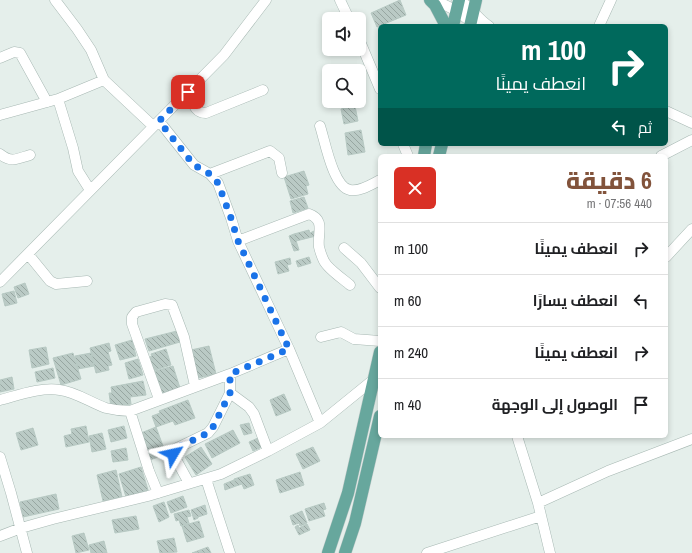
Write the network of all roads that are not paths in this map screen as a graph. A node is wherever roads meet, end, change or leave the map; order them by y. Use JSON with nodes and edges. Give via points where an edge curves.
{"nodes":[{"id":1,"x":55,"y":0,"type":"edge"},
{"id":2,"x":266,"y":0,"type":"edge"},
{"id":3,"x":340,"y":0,"type":"edge"},
{"id":4,"x":430,"y":0,"type":"edge"},
{"id":5,"x":435,"y":0,"type":"edge"},
{"id":6,"x":611,"y":0,"type":"edge"},
{"id":7,"x":458,"y":3,"type":"edge"},
{"id":8,"x":346,"y":12,"type":"edge"},
{"id":9,"x":477,"y":18,"type":"edge"},
{"id":10,"x":445,"y":24,"type":"edge"},
{"id":11,"x":453,"y":24,"type":"edge"},
{"id":12,"x":600,"y":24,"type":"edge"},
{"id":13,"x":366,"y":56,"type":"edge"},
{"id":14,"x":0,"y":58,"type":"edge"},
{"id":15,"x":104,"y":80,"type":"junction"},
{"id":16,"x":378,"y":84,"type":"edge"},
{"id":17,"x":263,"y":90,"type":"dead end"},
{"id":18,"x":188,"y":92,"type":"junction"},
{"id":19,"x":58,"y":99,"type":"junction"},
{"id":20,"x":47,"y":102,"type":"junction"},
{"id":21,"x":668,"y":113,"type":"edge"},
{"id":22,"x":0,"y":115,"type":"edge"},
{"id":23,"x":156,"y":123,"type":"junction"},
{"id":24,"x":692,"y":123,"type":"edge"},
{"id":25,"x":320,"y":126,"type":"dead end"},
{"id":26,"x":692,"y":140,"type":"edge"},
{"id":27,"x":0,"y":154,"type":"edge"},
{"id":28,"x":665,"y":154,"type":"edge"},
{"id":29,"x":30,"y":155,"type":"dead end"},
{"id":30,"x":282,"y":173,"type":"dead end"},
{"id":31,"x":210,"y":174,"type":"junction"},
{"id":32,"x":378,"y":181,"type":"edge"},
{"id":33,"x":90,"y":190,"type":"junction"},
{"id":34,"x":692,"y":229,"type":"edge"},
{"id":35,"x":238,"y":241,"type":"junction"},
{"id":36,"x":344,"y":248,"type":"dead end"},
{"id":37,"x":28,"y":254,"type":"junction"},
{"id":38,"x":668,"y":255,"type":"edge"},
{"id":39,"x":87,"y":281,"type":"dead end"},
{"id":40,"x":0,"y":282,"type":"edge"},
{"id":41,"x":350,"y":285,"type":"dead end"},
{"id":42,"x":378,"y":285,"type":"edge"},
{"id":43,"x":321,"y":337,"type":"dead end"},
{"id":44,"x":378,"y":341,"type":"edge"},
{"id":45,"x":289,"y":349,"type":"junction"},
{"id":46,"x":378,"y":360,"type":"edge"},
{"id":47,"x":230,"y":374,"type":"junction"},
{"id":48,"x":373,"y":380,"type":"junction"},
{"id":49,"x":195,"y":386,"type":"junction"},
{"id":50,"x":230,"y":393,"type":"junction"},
{"id":51,"x":160,"y":399,"type":"junction"},
{"id":52,"x":0,"y":400,"type":"edge"},
{"id":53,"x":130,"y":411,"type":"junction"},
{"id":54,"x":320,"y":423,"type":"junction"},
{"id":55,"x":378,"y":425,"type":"edge"},
{"id":56,"x":518,"y":438,"type":"edge"},
{"id":57,"x":692,"y":439,"type":"edge"},
{"id":58,"x":268,"y":451,"type":"junction"},
{"id":59,"x":0,"y":457,"type":"edge"},
{"id":60,"x":206,"y":479,"type":"junction"},
{"id":61,"x":189,"y":483,"type":"junction"},
{"id":62,"x":158,"y":493,"type":"junction"},
{"id":63,"x":538,"y":503,"type":"junction"},
{"id":64,"x":541,"y":516,"type":"junction"},
{"id":65,"x":20,"y":528,"type":"junction"},
{"id":66,"x":0,"y":536,"type":"edge"},
{"id":67,"x":27,"y":553,"type":"edge"},
{"id":68,"x":230,"y":553,"type":"edge"},
{"id":69,"x":328,"y":553,"type":"edge"},
{"id":70,"x":345,"y":553,"type":"edge"},
{"id":71,"x":427,"y":553,"type":"edge"},
{"id":72,"x":550,"y":553,"type":"edge"}],
"edges":[{"from":1,"to":15,"type":"street","via":[[91,50]]},
{"from":2,"to":18,"type":"street","via":[[224,55]]},
{"from":3,"to":8,"type":"street"},
{"from":4,"to":10,"type":"main road"},
{"from":5,"to":7,"type":"street"},
{"from":6,"to":12,"type":"street"},
{"from":7,"to":9,"type":"street"},
{"from":7,"to":11,"type":"main road"},
{"from":13,"to":16,"type":"street"},
{"from":14,"to":20,"type":"street","via":[[14,52],[20,53]]},
{"from":15,"to":19,"type":"street"},
{"from":15,"to":23,"type":"street"},
{"from":17,"to":18,"type":"street","via":[[206,113],[197,111]]},
{"from":18,"to":23,"type":"street"},
{"from":19,"to":20,"type":"street"},
{"from":19,"to":33,"type":"street","via":[[78,171]]},
{"from":20,"to":22,"type":"street"},
{"from":21,"to":24,"type":"street"},
{"from":23,"to":31,"type":"street","via":[[194,165]]},
{"from":23,"to":33,"type":"street"},
{"from":25,"to":32,"type":"street","via":[[332,168],[342,186],[356,190]]},
{"from":26,"to":28,"type":"street"},
{"from":27,"to":29,"type":"street","via":[[6,159],[13,160]]},
{"from":30,"to":31,"type":"street","via":[[279,158],[270,151]]},
{"from":31,"to":35,"type":"street","via":[[218,183]]},
{"from":33,"to":37,"type":"street"},
{"from":34,"to":38,"type":"street"},
{"from":35,"to":41,"type":"street","via":[[309,214],[319,221],[319,246],[325,263]]},
{"from":35,"to":45,"type":"street"},
{"from":36,"to":42,"type":"street","via":[[361,263]]},
{"from":37,"to":39,"type":"street","via":[[50,281],[56,284]]},
{"from":37,"to":40,"type":"street"},
{"from":43,"to":44,"type":"street","via":[[341,332],[354,339]]},
{"from":45,"to":47,"type":"street"},
{"from":45,"to":54,"type":"street"},
{"from":46,"to":48,"type":"main road"},
{"from":47,"to":49,"type":"street"},
{"from":47,"to":50,"type":"street"},
{"from":48,"to":54,"type":"street"},
{"from":48,"to":69,"type":"main road","via":[[348,493]]},
{"from":49,"to":51,"type":"street"},
{"from":49,"to":51,"type":"street","via":[[184,337],[172,305],[165,304],[136,312],[132,324]]},
{"from":50,"to":58,"type":"street","via":[[254,414]]},
{"from":50,"to":61,"type":"street","via":[[208,433],[174,451],[173,454]]},
{"from":51,"to":53,"type":"street"},
{"from":52,"to":53,"type":"street","via":[[44,390],[60,390],[106,408]]},
{"from":53,"to":62,"type":"street"},
{"from":54,"to":58,"type":"street"},
{"from":55,"to":70,"type":"main road","via":[[355,523]]},
{"from":56,"to":63,"type":"street"},
{"from":57,"to":63,"type":"street","via":[[608,471]]},
{"from":58,"to":60,"type":"street"},
{"from":59,"to":65,"type":"street"},
{"from":60,"to":61,"type":"street"},
{"from":60,"to":68,"type":"street"},
{"from":61,"to":62,"type":"street"},
{"from":62,"to":65,"type":"street"},
{"from":63,"to":64,"type":"street"},
{"from":64,"to":71,"type":"street"},
{"from":64,"to":72,"type":"street"},
{"from":65,"to":66,"type":"street"},
{"from":65,"to":67,"type":"street"}]}
